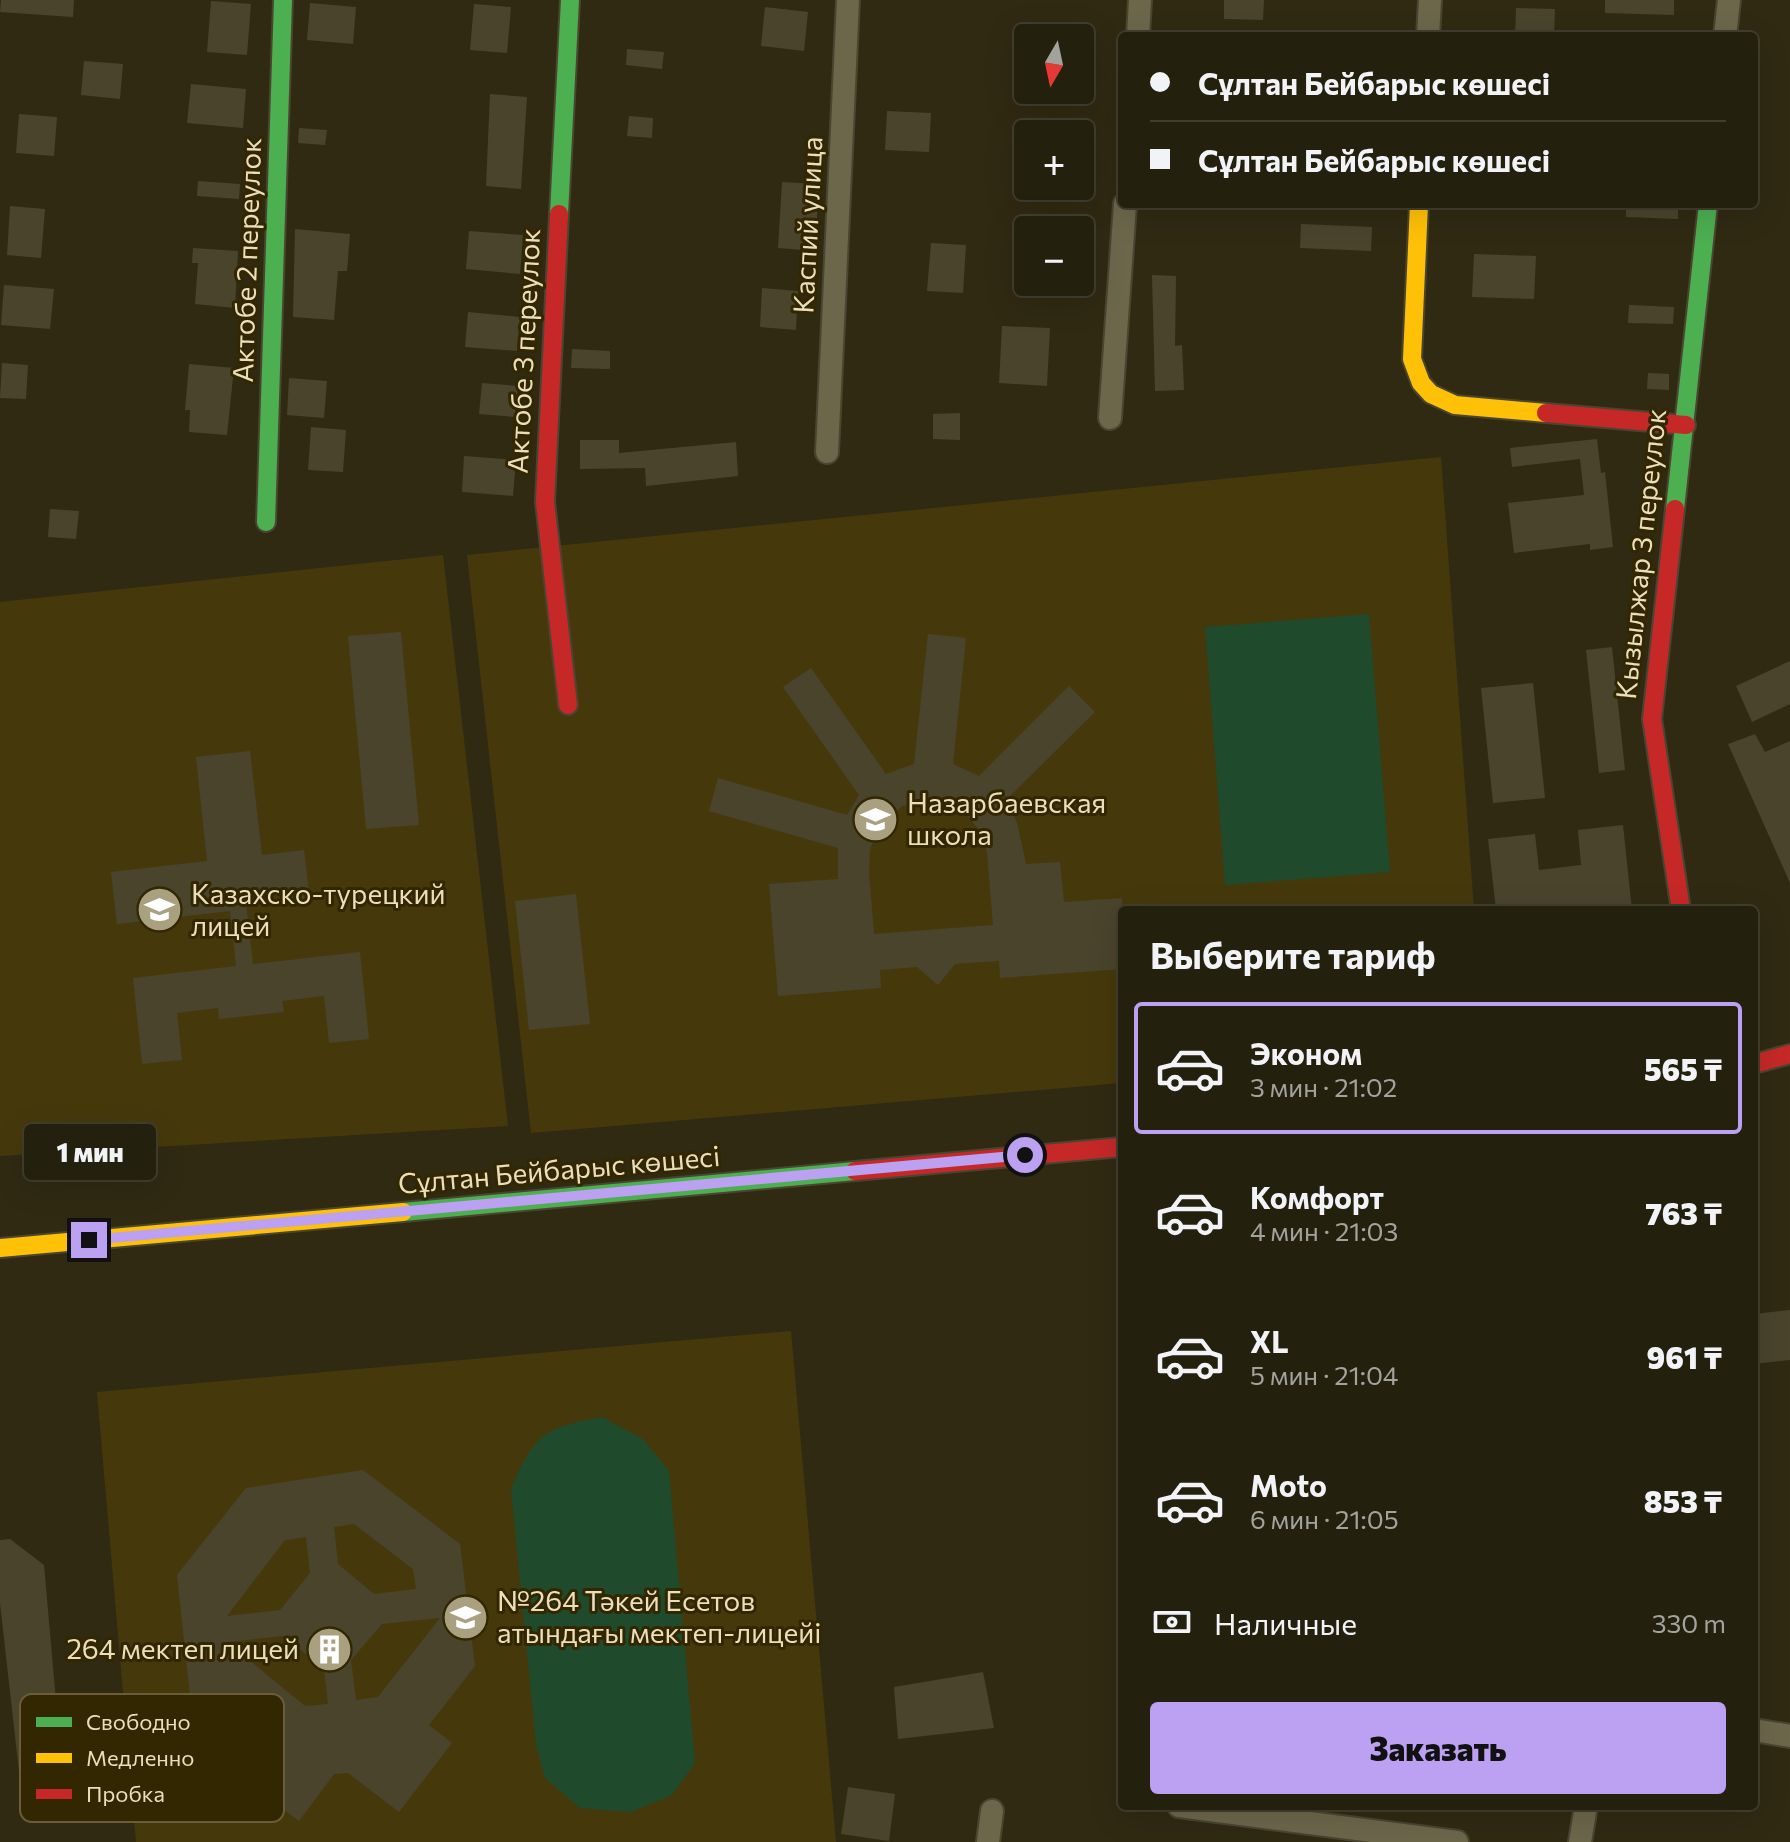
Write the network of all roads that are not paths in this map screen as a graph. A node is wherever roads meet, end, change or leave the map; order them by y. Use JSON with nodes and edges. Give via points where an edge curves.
{"nodes":[{"id":1,"x":283,"y":0,"type":"edge"},
{"id":2,"x":570,"y":0,"type":"edge"},
{"id":3,"x":848,"y":0,"type":"edge"},
{"id":4,"x":1140,"y":0,"type":"edge"},
{"id":5,"x":1430,"y":0,"type":"edge"},
{"id":6,"x":1729,"y":0,"type":"edge"},
{"id":7,"x":1138,"y":32,"type":"edge"},
{"id":8,"x":1428,"y":32,"type":"edge"},
{"id":9,"x":1725,"y":32,"type":"edge"},
{"id":10,"x":1125,"y":208,"type":"edge"},
{"id":11,"x":1419,"y":208,"type":"edge"},
{"id":12,"x":1708,"y":208,"type":"edge"},
{"id":13,"x":1110,"y":418,"type":"dead end"},
{"id":14,"x":1686,"y":425,"type":"junction"},
{"id":15,"x":827,"y":452,"type":"dead end"},
{"id":16,"x":266,"y":522,"type":"dead end"},
{"id":17,"x":568,"y":705,"type":"dead end"},
{"id":18,"x":1680,"y":906,"type":"edge"},
{"id":19,"x":1790,"y":1054,"type":"edge"},
{"id":20,"x":1758,"y":1063,"type":"edge"},
{"id":21,"x":1118,"y":1147,"type":"edge"},
{"id":22,"x":0,"y":1248,"type":"edge"},
{"id":23,"x":1758,"y":1731,"type":"edge"},
{"id":24,"x":1790,"y":1736,"type":"edge"},
{"id":25,"x":1210,"y":1810,"type":"edge"},
{"id":26,"x":1585,"y":1810,"type":"edge"},
{"id":27,"x":992,"y":1811,"type":"dead end"},
{"id":28,"x":1281,"y":1819,"type":"junction"},
{"id":29,"x":988,"y":1842,"type":"edge"},
{"id":30,"x":1278,"y":1842,"type":"edge"},
{"id":31,"x":1457,"y":1842,"type":"edge"},
{"id":32,"x":1580,"y":1842,"type":"edge"}],
"edges":[{"from":1,"to":16,"type":"street","name":"Актобе 2 переулок"},
{"from":2,"to":17,"type":"street","name":"Актобе 3 переулок","via":[[545,502]]},
{"from":3,"to":15,"type":"street","name":"Каспий улица"},
{"from":4,"to":7,"type":"street"},
{"from":5,"to":8,"type":"street"},
{"from":6,"to":9,"type":"street"},
{"from":10,"to":13,"type":"street"},
{"from":11,"to":14,"type":"street","via":[[1412,359],[1417,383],[1435,399]]},
{"from":12,"to":14,"type":"street","name":"Кызылжар 3 переулок"},
{"from":14,"to":18,"type":"street","name":"Кызылжар 3 переулок","via":[[1652,719]]},
{"from":19,"to":20,"type":"street"},
{"from":21,"to":22,"type":"street","name":"Сұлтан Бейбарыс көшесі"},
{"from":23,"to":24,"type":"street"},
{"from":25,"to":28,"type":"street"},
{"from":26,"to":32,"type":"street"},
{"from":27,"to":29,"type":"street"},
{"from":28,"to":30,"type":"street"},
{"from":28,"to":31,"type":"street"}]}
